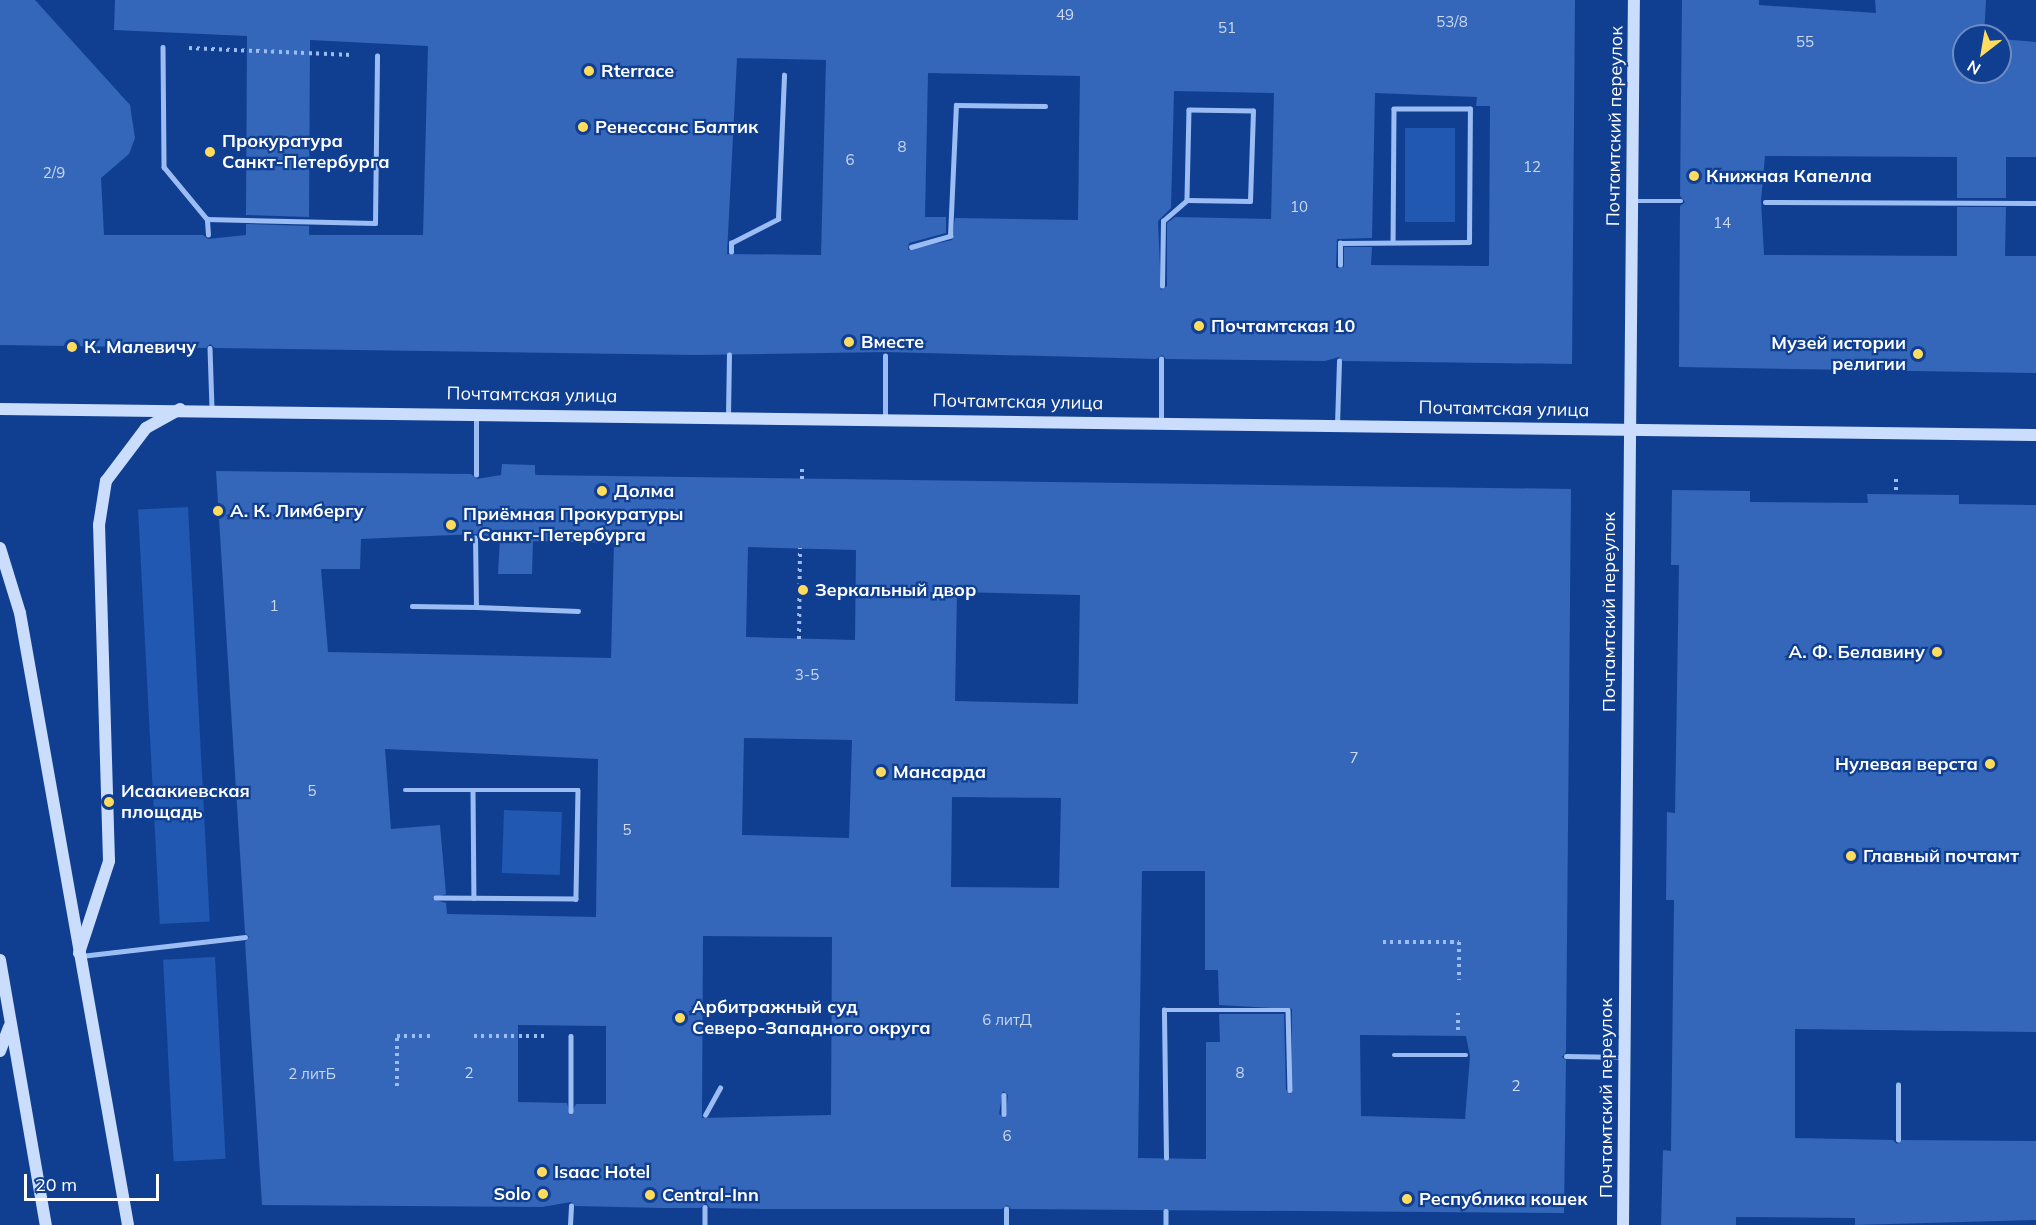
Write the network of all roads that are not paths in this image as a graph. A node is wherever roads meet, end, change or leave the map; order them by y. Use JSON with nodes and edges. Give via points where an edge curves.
{"nodes":[{"id":1,"x":1634,"y":0,"type":"edge"},
{"id":2,"x":163,"y":47,"type":"road end"},
{"id":3,"x":377,"y":56,"type":"road end"},
{"id":4,"x":784,"y":75,"type":"dead end"},
{"id":5,"x":1045,"y":106,"type":"dead end"},
{"id":6,"x":1187,"y":200,"type":"junction"},
{"id":7,"x":1632,"y":201,"type":"junction"},
{"id":8,"x":1680,"y":201,"type":"dead end"},
{"id":9,"x":1765,"y":202,"type":"dead end"},
{"id":10,"x":2036,"y":203,"type":"edge"},
{"id":11,"x":207,"y":219,"type":"junction"},
{"id":12,"x":208,"y":235,"type":"dead end"},
{"id":13,"x":1393,"y":242,"type":"junction"},
{"id":14,"x":911,"y":247,"type":"dead end"},
{"id":15,"x":731,"y":252,"type":"dead end"},
{"id":16,"x":1340,"y":265,"type":"dead end"},
{"id":17,"x":1162,"y":286,"type":"dead end"},
{"id":18,"x":210,"y":348,"type":"dead end"},
{"id":19,"x":729,"y":355,"type":"dead end"},
{"id":20,"x":885,"y":356,"type":"dead end"},
{"id":21,"x":1161,"y":359,"type":"dead end"},
{"id":22,"x":1339,"y":361,"type":"dead end"},
{"id":23,"x":181,"y":408,"type":"junction"},
{"id":24,"x":212,"y":408,"type":"junction"},
{"id":25,"x":0,"y":409,"type":"edge"},
{"id":26,"x":477,"y":412,"type":"junction"},
{"id":27,"x":728,"y":416,"type":"junction"},
{"id":28,"x":885,"y":418,"type":"junction"},
{"id":29,"x":1161,"y":423,"type":"junction"},
{"id":30,"x":1337,"y":425,"type":"junction"},
{"id":31,"x":1629,"y":429,"type":"junction"},
{"id":32,"x":2036,"y":435,"type":"edge"},
{"id":33,"x":476,"y":475,"type":"dead end"},
{"id":34,"x":476,"y":538,"type":"dead end"},
{"id":35,"x":0,"y":548,"type":"edge"},
{"id":36,"x":411,"y":606,"type":"dead end"},
{"id":37,"x":476,"y":607,"type":"junction"},
{"id":38,"x":578,"y":611,"type":"dead end"},
{"id":39,"x":405,"y":790,"type":"dead end"},
{"id":40,"x":472,"y":790,"type":"junction"},
{"id":41,"x":436,"y":898,"type":"dead end"},
{"id":42,"x":474,"y":898,"type":"junction"},
{"id":43,"x":245,"y":937,"type":"dead end"},
{"id":44,"x":78,"y":957,"type":"junction"},
{"id":45,"x":0,"y":960,"type":"edge"},
{"id":46,"x":9,"y":1026,"type":"junction"},
{"id":47,"x":571,"y":1036,"type":"road end"},
{"id":48,"x":0,"y":1051,"type":"edge"},
{"id":49,"x":1394,"y":1055,"type":"dead end"},
{"id":50,"x":1466,"y":1055,"type":"dead end"},
{"id":51,"x":1566,"y":1056,"type":"dead end"},
{"id":52,"x":1624,"y":1057,"type":"junction"},
{"id":53,"x":1898,"y":1085,"type":"dead end"},
{"id":54,"x":720,"y":1088,"type":"dead end"},
{"id":55,"x":1290,"y":1090,"type":"dead end"},
{"id":56,"x":1004,"y":1095,"type":"dead end"},
{"id":57,"x":572,"y":1111,"type":"dead end"},
{"id":58,"x":1004,"y":1113,"type":"dead end"},
{"id":59,"x":705,"y":1115,"type":"dead end"},
{"id":60,"x":1898,"y":1140,"type":"dead end"},
{"id":61,"x":1166,"y":1158,"type":"dead end"},
{"id":62,"x":571,"y":1206,"type":"dead end"},
{"id":63,"x":705,"y":1208,"type":"dead end"},
{"id":64,"x":1006,"y":1209,"type":"dead end"},
{"id":65,"x":1166,"y":1211,"type":"dead end"},
{"id":66,"x":46,"y":1225,"type":"edge"},
{"id":67,"x":128,"y":1225,"type":"edge"},
{"id":68,"x":570,"y":1225,"type":"edge"},
{"id":69,"x":705,"y":1225,"type":"edge"},
{"id":70,"x":1006,"y":1225,"type":"edge"},
{"id":71,"x":1166,"y":1225,"type":"edge"},
{"id":72,"x":1623,"y":1225,"type":"edge"}],
"edges":[{"from":1,"to":7,"type":"street","name":"Почтамтский переулок"},
{"from":2,"to":11,"type":"lane","via":[[164,167]]},
{"from":3,"to":11,"type":"lane","via":[[375,223]]},
{"from":4,"to":15,"type":"lane","via":[[778,219],[731,243]]},
{"from":5,"to":14,"type":"lane","via":[[956,105],[950,236]]},
{"from":6,"to":6,"type":"lane","via":[[1189,110],[1252,111],[1250,201]]},
{"from":6,"to":17,"type":"lane","via":[[1163,221]]},
{"from":7,"to":8,"type":"lane"},
{"from":7,"to":31,"type":"street","name":"Почтамтский переулок"},
{"from":9,"to":10,"type":"lane"},
{"from":11,"to":12,"type":"lane"},
{"from":13,"to":13,"type":"lane","via":[[1469,242],[1470,110],[1394,109]]},
{"from":13,"to":16,"type":"lane","via":[[1340,243]]},
{"from":18,"to":24,"type":"lane"},
{"from":19,"to":27,"type":"lane"},
{"from":20,"to":28,"type":"lane"},
{"from":21,"to":29,"type":"lane"},
{"from":22,"to":30,"type":"lane"},
{"from":23,"to":24,"type":"street","name":"Почтамтская улица"},
{"from":23,"to":25,"type":"street","name":"Почтамтская улица"},
{"from":23,"to":44,"type":"street","via":[[146,428],[106,481],[99,525],[109,861]]},
{"from":24,"to":26,"type":"street","name":"Почтамтская улица"},
{"from":26,"to":27,"type":"street","name":"Почтамтская улица"},
{"from":26,"to":33,"type":"lane"},
{"from":27,"to":28,"type":"street","name":"Почтамтская улица"},
{"from":28,"to":29,"type":"street","name":"Почтамтская улица"},
{"from":29,"to":30,"type":"street","name":"Почтамтская улица"},
{"from":30,"to":31,"type":"street","name":"Почтамтская улица"},
{"from":31,"to":32,"type":"street","name":"Почтамтская улица"},
{"from":31,"to":52,"type":"street","name":"Почтамтский переулок"},
{"from":34,"to":37,"type":"lane"},
{"from":35,"to":44,"type":"street","via":[[20,613]]},
{"from":36,"to":37,"type":"lane"},
{"from":37,"to":38,"type":"lane"},
{"from":39,"to":40,"type":"lane"},
{"from":40,"to":42,"type":"lane"},
{"from":40,"to":42,"type":"lane","via":[[578,790],[576,900]]},
{"from":41,"to":42,"type":"lane"},
{"from":43,"to":44,"type":"lane"},
{"from":44,"to":67,"type":"street"},
{"from":45,"to":46,"type":"street"},
{"from":46,"to":48,"type":"street"},
{"from":46,"to":66,"type":"street"},
{"from":47,"to":57,"type":"lane"},
{"from":49,"to":50,"type":"lane"},
{"from":51,"to":52,"type":"lane"},
{"from":52,"to":72,"type":"street","name":"Почтамтский переулок"},
{"from":53,"to":60,"type":"lane"},
{"from":54,"to":59,"type":"lane"},
{"from":55,"to":61,"type":"lane","via":[[1288,1010],[1164,1010]]},
{"from":56,"to":58,"type":"lane"},
{"from":62,"to":68,"type":"lane"},
{"from":63,"to":69,"type":"lane"},
{"from":64,"to":70,"type":"lane"},
{"from":65,"to":71,"type":"lane"}]}
